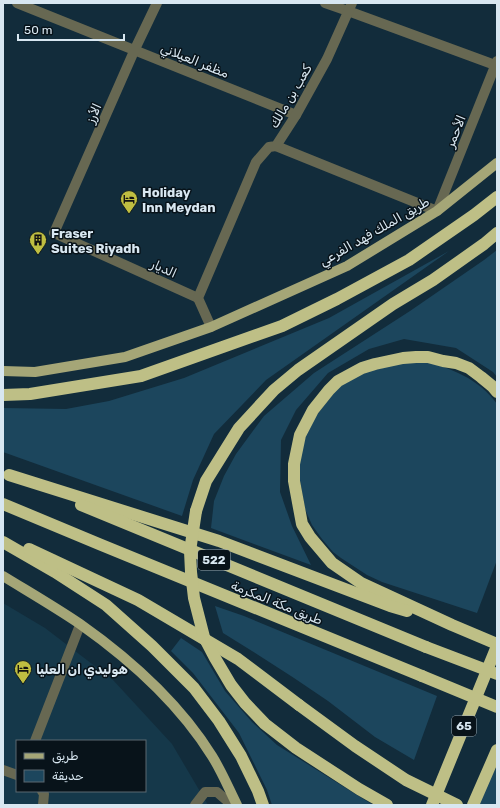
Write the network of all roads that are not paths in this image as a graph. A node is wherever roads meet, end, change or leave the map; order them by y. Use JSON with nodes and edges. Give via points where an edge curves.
{"nodes":[{"id":1,"x":17,"y":3,"type":"edge"},
{"id":2,"x":157,"y":3,"type":"edge"},
{"id":3,"x":325,"y":3,"type":"edge"},
{"id":4,"x":350,"y":7,"type":"edge"},
{"id":5,"x":135,"y":50,"type":"junction"},
{"id":6,"x":496,"y":63,"type":"edge"},
{"id":7,"x":296,"y":115,"type":"junction"},
{"id":8,"x":276,"y":146,"type":"junction"},
{"id":9,"x":497,"y":163,"type":"edge"},
{"id":10,"x":497,"y":197,"type":"edge"},
{"id":11,"x":437,"y":211,"type":"junction"},
{"id":12,"x":54,"y":233,"type":"joint"},
{"id":13,"x":497,"y":233,"type":"edge"},
{"id":14,"x":198,"y":298,"type":"junction"},
{"id":15,"x":211,"y":327,"type":"junction"},
{"id":16,"x":3,"y":371,"type":"edge"},
{"id":17,"x":497,"y":392,"type":"edge"},
{"id":18,"x":3,"y":395,"type":"edge"},
{"id":19,"x":6,"y":474,"type":"edge"},
{"id":20,"x":3,"y":504,"type":"edge"},
{"id":21,"x":3,"y":536,"type":"edge"},
{"id":22,"x":3,"y":542,"type":"edge"},
{"id":23,"x":3,"y":576,"type":"edge"},
{"id":24,"x":80,"y":625,"type":"junction"},
{"id":25,"x":452,"y":626,"type":"junction"},
{"id":26,"x":497,"y":645,"type":"edge"},
{"id":27,"x":497,"y":674,"type":"edge"},
{"id":28,"x":497,"y":706,"type":"edge"},
{"id":29,"x":35,"y":740,"type":"edge"},
{"id":30,"x":497,"y":750,"type":"edge"},
{"id":31,"x":3,"y":770,"type":"edge"},
{"id":32,"x":16,"y":775,"type":"edge"},
{"id":33,"x":43,"y":792,"type":"edge"},
{"id":34,"x":44,"y":805,"type":"edge"},
{"id":35,"x":195,"y":805,"type":"edge"},
{"id":36,"x":232,"y":805,"type":"edge"},
{"id":37,"x":237,"y":805,"type":"edge"},
{"id":38,"x":263,"y":805,"type":"edge"},
{"id":39,"x":387,"y":805,"type":"edge"},
{"id":40,"x":432,"y":805,"type":"edge"},
{"id":41,"x":457,"y":805,"type":"edge"},
{"id":42,"x":473,"y":805,"type":"edge"}],
"edges":[{"from":1,"to":5,"type":"street","name":"مظفر العيلاني"},
{"from":2,"to":5,"type":"street","name":"الأرز"},
{"from":3,"to":4,"type":"street"},
{"from":4,"to":6,"type":"street"},
{"from":4,"to":7,"type":"street","name":"كعب بن مالك","via":[[327,59]]},
{"from":5,"to":7,"type":"street","name":"مظفر العيلاني"},
{"from":5,"to":12,"type":"street","name":"الأرز"},
{"from":6,"to":11,"type":"street","name":"الأحمر"},
{"from":7,"to":8,"type":"street","name":"كعب بن مالك"},
{"from":8,"to":11,"type":"street"},
{"from":8,"to":14,"type":"street","name":"كعب بن مالك","via":[[270,147],[256,162]]},
{"from":9,"to":11,"type":"main road","name":"طريق الملك فهد الفرعي"},
{"from":10,"to":18,"type":"highway","via":[[409,260],[282,326],[140,376],[30,394]]},
{"from":11,"to":15,"type":"main road","name":"طريق الملك فهد الفرعي","via":[[346,266]]},
{"from":12,"to":14,"type":"street","name":"الديار"},
{"from":13,"to":39,"type":"highway","bridge":true,"via":[[433,280],[393,304],[298,370],[274,390],[239,428],[206,481],[196,511],[190,551],[194,598],[204,637],[230,685],[265,724],[296,748]]},
{"from":14,"to":15,"type":"street"},
{"from":15,"to":16,"type":"main road","name":"طريق الملك فهد الفرعي","via":[[125,357],[36,372]]},
{"from":17,"to":25,"type":"highway","via":[[469,368],[428,357],[396,359],[362,368],[338,380],[313,410],[300,435],[294,464],[294,481],[302,524],[323,554],[361,584]]},
{"from":19,"to":25,"type":"highway","via":[[219,541],[390,606]]},
{"from":19,"to":27,"type":"highway","name":"طريق مكة المكرمة","number":"522","bridge":true},
{"from":20,"to":28,"type":"highway","name":"طريق مكة المكرمة","number":"522","bridge":true},
{"from":21,"to":41,"type":"highway","bridge":true,"via":[[138,600],[238,659],[355,746],[406,780]]},
{"from":22,"to":38,"type":"highway","via":[[106,606],[152,646],[194,688],[241,756]]},
{"from":23,"to":24,"type":"main road"},
{"from":24,"to":29,"type":"street"},
{"from":24,"to":37,"type":"main road","via":[[156,686],[187,720],[213,757]]},
{"from":25,"to":26,"type":"highway"},
{"from":26,"to":40,"type":"highway","number":"65"},
{"from":30,"to":42,"type":"highway"},
{"from":31,"to":32,"type":"street"},
{"from":33,"to":34,"type":"street"},
{"from":35,"to":36,"type":"street","via":[[205,792],[217,792]]}]}
